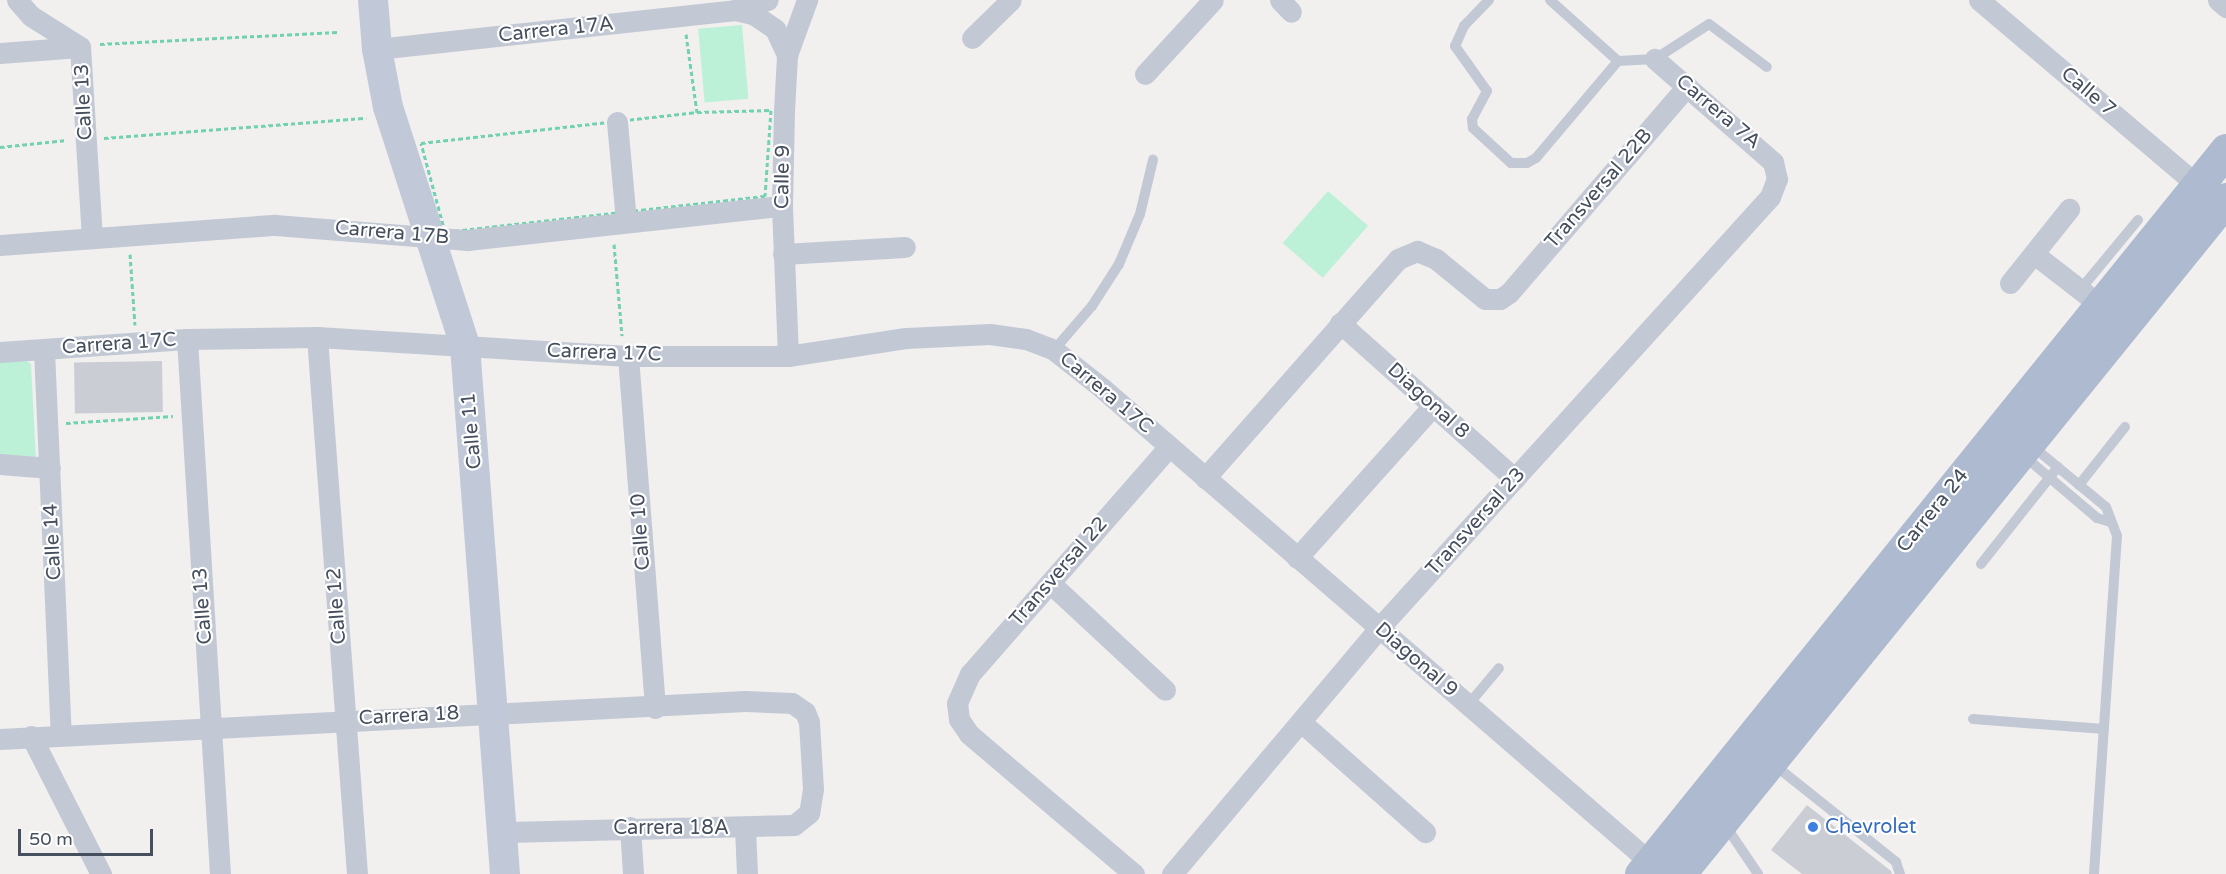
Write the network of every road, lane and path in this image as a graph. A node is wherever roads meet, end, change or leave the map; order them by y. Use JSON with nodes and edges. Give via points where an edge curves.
{"nodes":[{"id":1,"x":17,"y":0,"type":"edge"},
{"id":2,"x":373,"y":0,"type":"edge"},
{"id":3,"x":768,"y":0,"type":"edge"},
{"id":4,"x":807,"y":0,"type":"edge"},
{"id":5,"x":1011,"y":0,"type":"edge"},
{"id":6,"x":1213,"y":0,"type":"edge"},
{"id":7,"x":1489,"y":0,"type":"edge"},
{"id":8,"x":1551,"y":0,"type":"edge"},
{"id":9,"x":1979,"y":0,"type":"edge"},
{"id":10,"x":2218,"y":0,"type":"edge"},
{"id":11,"x":2226,"y":7,"type":"edge"},
{"id":12,"x":735,"y":10,"type":"junction"},
{"id":13,"x":685,"y":28,"type":"dead end"},
{"id":14,"x":338,"y":32,"type":"dead end"},
{"id":15,"x":972,"y":38,"type":"dead end"},
{"id":16,"x":88,"y":46,"type":"junction"},
{"id":17,"x":377,"y":49,"type":"junction"},
{"id":18,"x":0,"y":53,"type":"edge"},
{"id":19,"x":787,"y":55,"type":"junction"},
{"id":20,"x":1655,"y":58,"type":"junction"},
{"id":21,"x":1618,"y":61,"type":"junction"},
{"id":22,"x":1767,"y":67,"type":"dead end"},
{"id":23,"x":1145,"y":74,"type":"dead end"},
{"id":24,"x":1687,"y":86,"type":"junction"},
{"id":25,"x":697,"y":112,"type":"junction"},
{"id":26,"x":371,"y":117,"type":"dead end"},
{"id":27,"x":616,"y":122,"type":"junction"},
{"id":28,"x":95,"y":139,"type":"dead end"},
{"id":29,"x":71,"y":140,"type":"dead end"},
{"id":30,"x":0,"y":147,"type":"edge"},
{"id":31,"x":2226,"y":150,"type":"edge"},
{"id":32,"x":1153,"y":160,"type":"dead end"},
{"id":33,"x":1776,"y":171,"type":"joint"},
{"id":34,"x":2197,"y":184,"type":"junction"},
{"id":35,"x":2226,"y":199,"type":"edge"},
{"id":36,"x":782,"y":206,"type":"junction"},
{"id":37,"x":2069,"y":209,"type":"dead end"},
{"id":38,"x":626,"y":216,"type":"junction"},
{"id":39,"x":2138,"y":220,"type":"dead end"},
{"id":40,"x":92,"y":236,"type":"junction"},
{"id":41,"x":429,"y":237,"type":"junction"},
{"id":42,"x":613,"y":239,"type":"dead end"},
{"id":43,"x":129,"y":244,"type":"dead end"},
{"id":44,"x":0,"y":245,"type":"edge"},
{"id":45,"x":905,"y":247,"type":"dead end"},
{"id":46,"x":783,"y":254,"type":"junction"},
{"id":47,"x":2034,"y":254,"type":"junction"},
{"id":48,"x":2010,"y":283,"type":"dead end"},
{"id":49,"x":2090,"y":297,"type":"junction"},
{"id":50,"x":1340,"y":323,"type":"junction"},
{"id":51,"x":135,"y":327,"type":"dead end"},
{"id":52,"x":317,"y":337,"type":"junction"},
{"id":53,"x":187,"y":339,"type":"junction"},
{"id":54,"x":465,"y":346,"type":"junction"},
{"id":55,"x":44,"y":350,"type":"junction"},
{"id":56,"x":1054,"y":350,"type":"junction"},
{"id":57,"x":0,"y":352,"type":"edge"},
{"id":58,"x":625,"y":356,"type":"junction"},
{"id":59,"x":788,"y":356,"type":"junction"},
{"id":60,"x":1433,"y":406,"type":"junction"},
{"id":61,"x":175,"y":416,"type":"dead end"},
{"id":62,"x":62,"y":423,"type":"dead end"},
{"id":63,"x":2125,"y":427,"type":"dead end"},
{"id":64,"x":1169,"y":447,"type":"junction"},
{"id":65,"x":2023,"y":447,"type":"junction"},
{"id":66,"x":0,"y":464,"type":"edge"},
{"id":67,"x":2058,"y":467,"type":"junction"},
{"id":68,"x":50,"y":468,"type":"junction"},
{"id":69,"x":1205,"y":478,"type":"junction"},
{"id":70,"x":2050,"y":478,"type":"junction"},
{"id":71,"x":1515,"y":480,"type":"junction"},
{"id":72,"x":2079,"y":485,"type":"junction"},
{"id":73,"x":2111,"y":522,"type":"junction"},
{"id":74,"x":1297,"y":558,"type":"junction"},
{"id":75,"x":1981,"y":564,"type":"dead end"},
{"id":76,"x":1050,"y":583,"type":"junction"},
{"id":77,"x":1378,"y":628,"type":"junction"},
{"id":78,"x":1499,"y":668,"type":"dead end"},
{"id":79,"x":1165,"y":690,"type":"dead end"},
{"id":80,"x":1468,"y":705,"type":"junction"},
{"id":81,"x":655,"y":708,"type":"junction"},
{"id":82,"x":494,"y":712,"type":"junction"},
{"id":83,"x":1973,"y":719,"type":"dead end"},
{"id":84,"x":345,"y":720,"type":"junction"},
{"id":85,"x":1301,"y":722,"type":"junction"},
{"id":86,"x":211,"y":727,"type":"junction"},
{"id":87,"x":2104,"y":729,"type":"junction"},
{"id":88,"x":62,"y":735,"type":"junction"},
{"id":89,"x":31,"y":736,"type":"junction"},
{"id":90,"x":0,"y":739,"type":"edge"},
{"id":91,"x":1770,"y":760,"type":"junction"},
{"id":92,"x":813,"y":789,"type":"joint"},
{"id":93,"x":1721,"y":820,"type":"junction"},
{"id":94,"x":630,"y":827,"type":"junction"},
{"id":95,"x":745,"y":828,"type":"junction"},
{"id":96,"x":504,"y":832,"type":"junction"},
{"id":97,"x":1425,"y":832,"type":"dead end"},
{"id":98,"x":1658,"y":871,"type":"edge"},
{"id":99,"x":101,"y":874,"type":"edge"},
{"id":100,"x":220,"y":874,"type":"edge"},
{"id":101,"x":357,"y":874,"type":"edge"},
{"id":102,"x":505,"y":874,"type":"edge"},
{"id":103,"x":633,"y":874,"type":"edge"},
{"id":104,"x":747,"y":874,"type":"edge"},
{"id":105,"x":1134,"y":874,"type":"edge"},
{"id":106,"x":1172,"y":874,"type":"edge"},
{"id":107,"x":1758,"y":874,"type":"edge"},
{"id":108,"x":1900,"y":874,"type":"edge"},
{"id":109,"x":2094,"y":874,"type":"edge"}],
"edges":[{"from":1,"to":16,"type":"street","name":"Calle 13","via":[[31,16]]},
{"from":2,"to":17,"type":"street","name":"Calle 11"},
{"from":3,"to":12,"type":"street","name":"Carrera 17A"},
{"from":4,"to":19,"type":"street","name":"Calle 9"},
{"from":5,"to":15,"type":"street"},
{"from":6,"to":23,"type":"street"},
{"from":7,"to":21,"type":"lane","via":[[1460,31],[1455,46],[1487,91],[1472,119],[1473,128],[1511,163],[1527,163],[1536,158]]},
{"from":8,"to":21,"type":"lane"},
{"from":9,"to":34,"type":"street","name":"Calle 7"},
{"from":10,"to":11,"type":"street"},
{"from":12,"to":17,"type":"street","name":"Carrera 17A"},
{"from":12,"to":19,"type":"street","name":"Carrera 17A","via":[[753,14],[775,29]]},
{"from":13,"to":25,"type":"path"},
{"from":14,"to":16,"type":"path"},
{"from":16,"to":18,"type":"street"},
{"from":16,"to":40,"type":"street","name":"Calle 13"},
{"from":17,"to":41,"type":"street","name":"Calle 11","via":[[388,107]]},
{"from":19,"to":36,"type":"street","name":"Calle 9"},
{"from":20,"to":21,"type":"lane"},
{"from":20,"to":22,"type":"lane","via":[[1709,24]]},
{"from":20,"to":24,"type":"street","name":"Carrera 7A"},
{"from":24,"to":33,"type":"street","name":"Carrera 7A","via":[[1764,151]]},
{"from":24,"to":50,"type":"street","name":"Transversal 22B","via":[[1509,293],[1500,299],[1485,299],[1436,259],[1417,251],[1398,259]]},
{"from":25,"to":27,"type":"path"},
{"from":25,"to":38,"type":"path","via":[[771,110],[765,196]]},
{"from":26,"to":28,"type":"path"},
{"from":27,"to":38,"type":"street"},
{"from":27,"to":38,"type":"path","via":[[421,142],[445,232]]},
{"from":29,"to":30,"type":"path"},
{"from":31,"to":34,"type":"main road","name":"Carrera 24"},
{"from":32,"to":56,"type":"lane","via":[[1140,213],[1119,264],[1092,306]]},
{"from":33,"to":71,"type":"street","name":"Transversal 23","via":[[1770,196]]},
{"from":34,"to":49,"type":"main road","name":"Carrera 24"},
{"from":35,"to":65,"type":"main road","name":"Carrera 24"},
{"from":36,"to":38,"type":"street","name":"Carrera 17B"},
{"from":36,"to":46,"type":"street","name":"Calle 9"},
{"from":37,"to":47,"type":"street"},
{"from":38,"to":41,"type":"street","name":"Carrera 17B","via":[[467,240]]},
{"from":39,"to":49,"type":"lane"},
{"from":40,"to":41,"type":"street","name":"Carrera 17B","via":[[275,225]]},
{"from":40,"to":44,"type":"street","name":"Carrera 17B"},
{"from":41,"to":54,"type":"street","name":"Calle 11"},
{"from":42,"to":58,"type":"path"},
{"from":43,"to":51,"type":"path"},
{"from":45,"to":46,"type":"street"},
{"from":46,"to":59,"type":"street","name":"Calle 9"},
{"from":47,"to":48,"type":"street"},
{"from":47,"to":49,"type":"street"},
{"from":49,"to":98,"type":"main road","name":"Carrera 24"},
{"from":50,"to":60,"type":"street","name":"Diagonal 8"},
{"from":50,"to":69,"type":"street"},
{"from":52,"to":53,"type":"street","name":"Carrera 17C"},
{"from":52,"to":54,"type":"street","name":"Carrera 17C"},
{"from":52,"to":84,"type":"street","name":"Calle 12"},
{"from":53,"to":55,"type":"street","name":"Carrera 17C"},
{"from":53,"to":86,"type":"street","name":"Calle 13"},
{"from":54,"to":58,"type":"street","name":"Carrera 17C"},
{"from":54,"to":82,"type":"street","name":"Calle 11"},
{"from":55,"to":57,"type":"street","name":"Carrera 17C"},
{"from":55,"to":68,"type":"street","name":"Calle 14"},
{"from":56,"to":59,"type":"street","name":"Carrera 17C","via":[[1026,339],[990,334],[906,338]]},
{"from":56,"to":64,"type":"street","name":"Carrera 17C"},
{"from":58,"to":59,"type":"street","name":"Carrera 17C"},
{"from":58,"to":81,"type":"street","name":"Calle 10"},
{"from":60,"to":71,"type":"street","name":"Diagonal 8"},
{"from":60,"to":74,"type":"street"},
{"from":61,"to":62,"type":"path"},
{"from":63,"to":72,"type":"lane"},
{"from":64,"to":69,"type":"street","name":"Diagonal 9"},
{"from":64,"to":76,"type":"street","name":"Transversal 22"},
{"from":65,"to":67,"type":"lane"},
{"from":65,"to":70,"type":"lane"},
{"from":65,"to":91,"type":"main road","name":"Carrera 24"},
{"from":66,"to":68,"type":"street"},
{"from":67,"to":70,"type":"lane"},
{"from":67,"to":72,"type":"lane"},
{"from":68,"to":88,"type":"street","name":"Calle 14"},
{"from":69,"to":74,"type":"street","name":"Diagonal 9"},
{"from":70,"to":73,"type":"lane","via":[[2097,518]]},
{"from":70,"to":75,"type":"lane"},
{"from":71,"to":77,"type":"street","name":"Transversal 23"},
{"from":72,"to":73,"type":"lane","via":[[2106,507]]},
{"from":73,"to":87,"type":"lane","via":[[2117,536]]},
{"from":74,"to":77,"type":"street","name":"Diagonal 9"},
{"from":76,"to":79,"type":"street"},
{"from":76,"to":105,"type":"street","name":"Transversal 22","via":[[970,674],[957,703],[959,719],[969,734]]},
{"from":77,"to":80,"type":"street","name":"Diagonal 9"},
{"from":77,"to":85,"type":"street","name":"Transversal 23"},
{"from":78,"to":80,"type":"lane"},
{"from":80,"to":98,"type":"street","name":"Diagonal 9"},
{"from":81,"to":82,"type":"street","name":"Carrera 18"},
{"from":81,"to":92,"type":"street","name":"Carrera 18","via":[[783,702],[799,706],[809,722]]},
{"from":82,"to":84,"type":"street","name":"Carrera 18"},
{"from":82,"to":96,"type":"street","name":"Calle 11"},
{"from":83,"to":87,"type":"lane"},
{"from":84,"to":86,"type":"street","name":"Carrera 18"},
{"from":84,"to":101,"type":"street","name":"Calle 12"},
{"from":85,"to":97,"type":"street"},
{"from":85,"to":106,"type":"street","name":"Transversal 23"},
{"from":86,"to":88,"type":"street","name":"Carrera 18"},
{"from":86,"to":100,"type":"street","name":"Calle 13"},
{"from":87,"to":109,"type":"lane"},
{"from":88,"to":89,"type":"street","name":"Carrera 18"},
{"from":89,"to":90,"type":"street","name":"Carrera 18"},
{"from":89,"to":99,"type":"street"},
{"from":91,"to":93,"type":"main road","name":"Carrera 24"},
{"from":91,"to":108,"type":"lane","via":[[1896,862]]},
{"from":92,"to":95,"type":"street","name":"Carrera 18A","via":[[809,813],[795,825]]},
{"from":93,"to":98,"type":"main road","name":"Carrera 24"},
{"from":93,"to":107,"type":"lane"},
{"from":94,"to":95,"type":"street","name":"Carrera 18A"},
{"from":94,"to":96,"type":"street","name":"Carrera 18A"},
{"from":94,"to":103,"type":"street"},
{"from":95,"to":104,"type":"street"},
{"from":96,"to":102,"type":"street","name":"Calle 11"}]}
